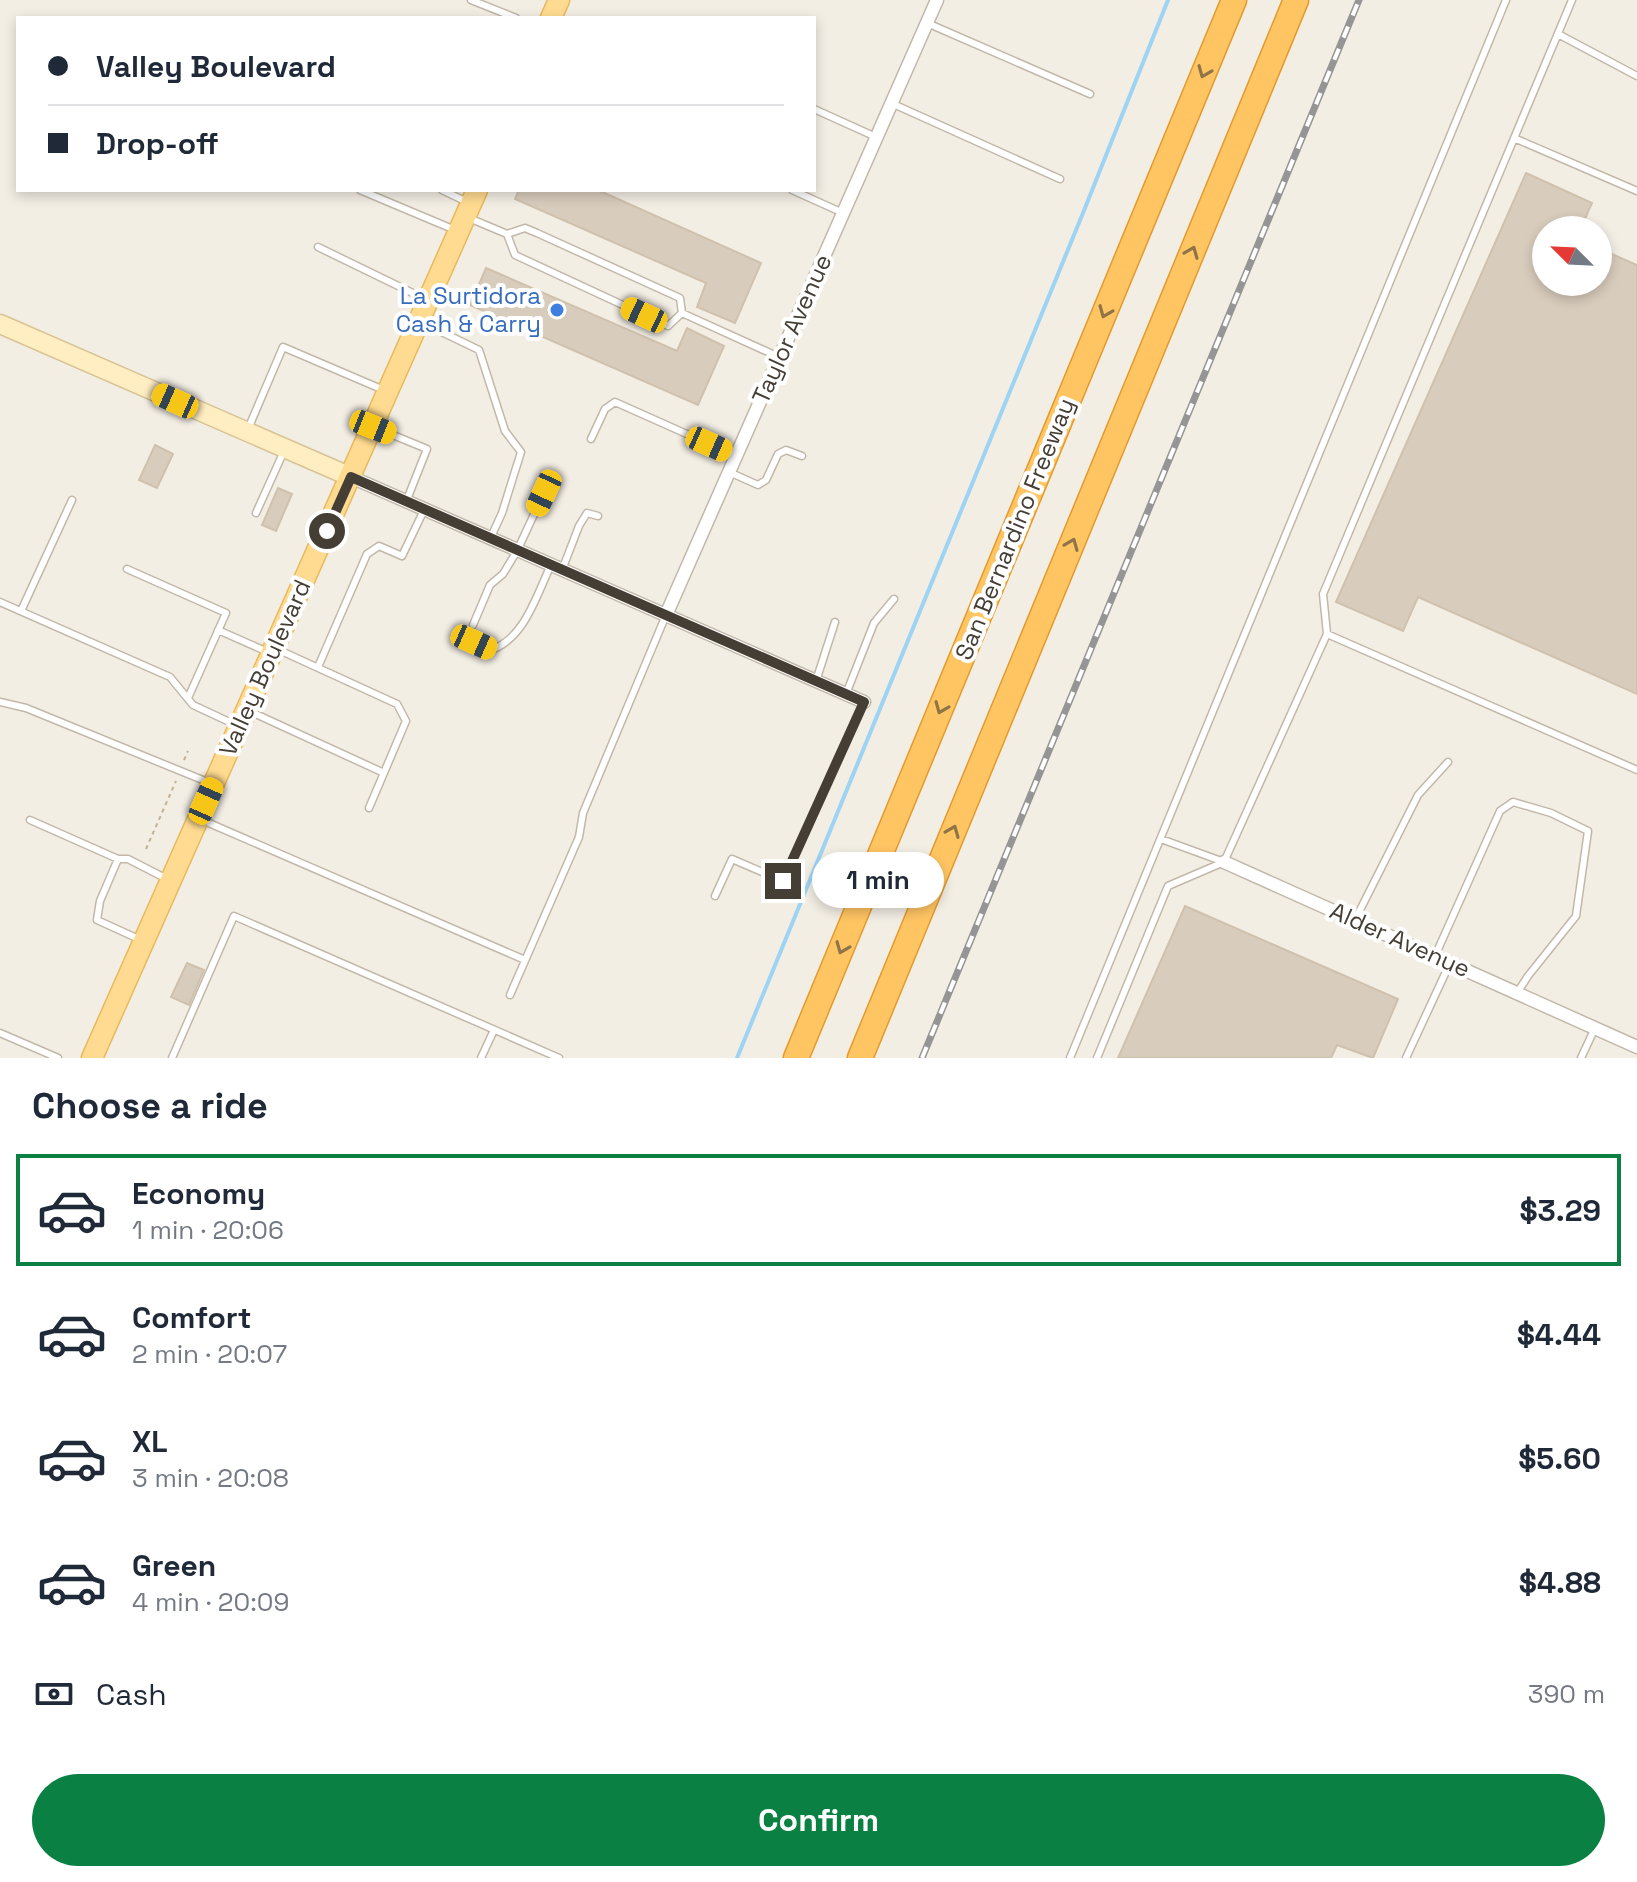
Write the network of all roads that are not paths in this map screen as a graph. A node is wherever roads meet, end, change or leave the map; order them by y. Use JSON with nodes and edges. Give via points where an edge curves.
{"nodes":[{"id":1,"x":471,"y":0,"type":"edge"},
{"id":2,"x":937,"y":0,"type":"edge"},
{"id":3,"x":1234,"y":0,"type":"edge"},
{"id":4,"x":1296,"y":0,"type":"edge"},
{"id":5,"x":1506,"y":0,"type":"edge"},
{"id":6,"x":1572,"y":0,"type":"edge"},
{"id":7,"x":511,"y":16,"type":"edge"},
{"id":8,"x":927,"y":23,"type":"junction"},
{"id":9,"x":1558,"y":34,"type":"junction"},
{"id":10,"x":1637,"y":76,"type":"edge"},
{"id":11,"x":1090,"y":94,"type":"dead end"},
{"id":12,"x":891,"y":103,"type":"junction"},
{"id":13,"x":816,"y":110,"type":"edge"},
{"id":14,"x":876,"y":137,"type":"junction"},
{"id":15,"x":1514,"y":138,"type":"junction"},
{"id":16,"x":1060,"y":179,"type":"dead end"},
{"id":17,"x":1637,"y":191,"type":"edge"},
{"id":18,"x":370,"y":192,"type":"edge"},
{"id":19,"x":444,"y":192,"type":"edge"},
{"id":20,"x":796,"y":192,"type":"edge"},
{"id":21,"x":468,"y":211,"type":"edge"},
{"id":22,"x":843,"y":213,"type":"junction"},
{"id":23,"x":507,"y":234,"type":"junction"},
{"id":24,"x":318,"y":247,"type":"dead end"},
{"id":25,"x":428,"y":300,"type":"junction"},
{"id":26,"x":682,"y":313,"type":"junction"},
{"id":27,"x":419,"y":321,"type":"junction"},
{"id":28,"x":0,"y":324,"type":"edge"},
{"id":29,"x":779,"y":357,"type":"junction"},
{"id":30,"x":389,"y":392,"type":"junction"},
{"id":31,"x":373,"y":427,"type":"junction"},
{"id":32,"x":247,"y":432,"type":"junction"},
{"id":33,"x":591,"y":439,"type":"dead end"},
{"id":34,"x":285,"y":449,"type":"junction"},
{"id":35,"x":736,"y":456,"type":"junction"},
{"id":36,"x":802,"y":456,"type":"dead end"},
{"id":37,"x":729,"y":472,"type":"junction"},
{"id":38,"x":351,"y":477,"type":"junction"},
{"id":39,"x":544,"y":493,"type":"dead end"},
{"id":40,"x":72,"y":500,"type":"dead end"},
{"id":41,"x":406,"y":502,"type":"junction"},
{"id":42,"x":424,"y":510,"type":"junction"},
{"id":43,"x":256,"y":513,"type":"dead end"},
{"id":44,"x":598,"y":516,"type":"dead end"},
{"id":45,"x":490,"y":539,"type":"junction"},
{"id":46,"x":517,"y":551,"type":"junction"},
{"id":47,"x":556,"y":568,"type":"junction"},
{"id":48,"x":127,"y":569,"type":"dead end"},
{"id":49,"x":894,"y":599,"type":"dead end"},
{"id":50,"x":0,"y":602,"type":"edge"},
{"id":51,"x":21,"y":611,"type":"junction"},
{"id":52,"x":666,"y":615,"type":"junction"},
{"id":53,"x":835,"y":622,"type":"dead end"},
{"id":54,"x":473,"y":625,"type":"dead end"},
{"id":55,"x":218,"y":630,"type":"junction"},
{"id":56,"x":1327,"y":634,"type":"junction"},
{"id":57,"x":474,"y":642,"type":"dead end"},
{"id":58,"x":273,"y":651,"type":"junction"},
{"id":59,"x":318,"y":667,"type":"junction"},
{"id":60,"x":816,"y":681,"type":"junction"},
{"id":61,"x":846,"y":694,"type":"junction"},
{"id":62,"x":188,"y":698,"type":"junction"},
{"id":63,"x":0,"y":702,"type":"edge"},
{"id":64,"x":864,"y":702,"type":"joint"},
{"id":65,"x":243,"y":718,"type":"junction"},
{"id":66,"x":1448,"y":762,"type":"dead end"},
{"id":67,"x":1637,"y":770,"type":"edge"},
{"id":68,"x":384,"y":773,"type":"junction"},
{"id":69,"x":214,"y":784,"type":"junction"},
{"id":70,"x":369,"y":808,"type":"dead end"},
{"id":71,"x":198,"y":819,"type":"junction"},
{"id":72,"x":30,"y":820,"type":"dead end"},
{"id":73,"x":1161,"y":839,"type":"junction"},
{"id":74,"x":118,"y":859,"type":"junction"},
{"id":75,"x":1224,"y":862,"type":"junction"},
{"id":76,"x":171,"y":881,"type":"junction"},
{"id":77,"x":715,"y":896,"type":"dead end"},
{"id":78,"x":1355,"y":920,"type":"junction"},
{"id":79,"x":144,"y":941,"type":"junction"},
{"id":80,"x":1435,"y":956,"type":"junction"},
{"id":81,"x":525,"y":960,"type":"junction"},
{"id":82,"x":1450,"y":963,"type":"junction"},
{"id":83,"x":1517,"y":993,"type":"junction"},
{"id":84,"x":510,"y":995,"type":"dead end"},
{"id":85,"x":1595,"y":1028,"type":"junction"},
{"id":86,"x":494,"y":1030,"type":"junction"},
{"id":87,"x":0,"y":1033,"type":"edge"},
{"id":88,"x":1637,"y":1047,"type":"edge"},
{"id":89,"x":58,"y":1058,"type":"edge"},
{"id":90,"x":92,"y":1058,"type":"edge"},
{"id":91,"x":172,"y":1058,"type":"edge"},
{"id":92,"x":481,"y":1058,"type":"edge"},
{"id":93,"x":559,"y":1058,"type":"edge"},
{"id":94,"x":796,"y":1058,"type":"edge"},
{"id":95,"x":860,"y":1058,"type":"edge"},
{"id":96,"x":1070,"y":1058,"type":"edge"},
{"id":97,"x":1097,"y":1058,"type":"edge"},
{"id":98,"x":1406,"y":1058,"type":"edge"},
{"id":99,"x":1581,"y":1058,"type":"edge"}],
"edges":[{"from":1,"to":7,"type":"lane"},
{"from":2,"to":8,"type":"street","name":"Taylor Avenue"},
{"from":3,"to":94,"type":"highway","name":"San Bernardino Freeway","one_way":true},
{"from":95,"to":4,"type":"highway","one_way":true},
{"from":5,"to":73,"type":"lane"},
{"from":6,"to":9,"type":"lane"},
{"from":8,"to":11,"type":"lane"},
{"from":8,"to":12,"type":"street","name":"Taylor Avenue"},
{"from":9,"to":10,"type":"lane"},
{"from":9,"to":15,"type":"lane"},
{"from":12,"to":14,"type":"street","name":"Taylor Avenue"},
{"from":12,"to":16,"type":"lane"},
{"from":13,"to":14,"type":"lane"},
{"from":14,"to":22,"type":"street","name":"Taylor Avenue"},
{"from":15,"to":17,"type":"lane"},
{"from":15,"to":56,"type":"lane","via":[[1323,594]]},
{"from":18,"to":21,"type":"lane"},
{"from":19,"to":21,"type":"lane"},
{"from":20,"to":22,"type":"lane"},
{"from":21,"to":23,"type":"lane"},
{"from":21,"to":25,"type":"main road","name":"Valley Boulevard"},
{"from":22,"to":29,"type":"street","name":"Taylor Avenue"},
{"from":23,"to":26,"type":"lane","via":[[525,228],[551,239],[680,298]]},
{"from":23,"to":26,"type":"lane","via":[[515,255],[668,326]]},
{"from":24,"to":25,"type":"lane"},
{"from":25,"to":27,"type":"main road","name":"Valley Boulevard"},
{"from":26,"to":29,"type":"lane"},
{"from":27,"to":30,"type":"main road","name":"Valley Boulevard"},
{"from":27,"to":45,"type":"lane","via":[[479,350],[505,431],[521,452]]},
{"from":28,"to":32,"type":"main road"},
{"from":29,"to":35,"type":"street","name":"Taylor Avenue"},
{"from":30,"to":31,"type":"main road","name":"Valley Boulevard"},
{"from":30,"to":32,"type":"lane","via":[[283,347]]},
{"from":31,"to":38,"type":"main road","name":"Valley Boulevard"},
{"from":31,"to":41,"type":"lane","via":[[427,449]]},
{"from":32,"to":34,"type":"main road"},
{"from":33,"to":35,"type":"lane","via":[[605,409],[615,402]]},
{"from":34,"to":38,"type":"main road"},
{"from":34,"to":43,"type":"lane"},
{"from":35,"to":37,"type":"street","name":"Taylor Avenue"},
{"from":36,"to":37,"type":"lane","via":[[786,450],[778,454],[766,480],[758,485]]},
{"from":37,"to":52,"type":"street","name":"Taylor Avenue"},
{"from":38,"to":41,"type":"street"},
{"from":38,"to":58,"type":"main road","name":"Valley Boulevard"},
{"from":39,"to":46,"type":"lane"},
{"from":40,"to":51,"type":"lane"},
{"from":41,"to":42,"type":"street"},
{"from":42,"to":45,"type":"street"},
{"from":42,"to":59,"type":"lane","via":[[402,556],[379,546],[367,554]]},
{"from":44,"to":47,"type":"lane","via":[[587,513]]},
{"from":45,"to":46,"type":"street"},
{"from":46,"to":47,"type":"street"},
{"from":46,"to":54,"type":"lane","via":[[490,585]]},
{"from":47,"to":52,"type":"street"},
{"from":47,"to":57,"type":"lane","via":[[505,645],[491,650]]},
{"from":48,"to":55,"type":"lane","via":[[226,613]]},
{"from":49,"to":61,"type":"lane","via":[[874,623]]},
{"from":50,"to":51,"type":"lane"},
{"from":51,"to":62,"type":"lane","via":[[170,677]]},
{"from":52,"to":60,"type":"street"},
{"from":52,"to":81,"type":"lane","name":"Taylor Avenue"},
{"from":53,"to":60,"type":"lane"},
{"from":55,"to":58,"type":"lane"},
{"from":55,"to":62,"type":"lane"},
{"from":56,"to":67,"type":"lane"},
{"from":56,"to":75,"type":"lane"},
{"from":58,"to":59,"type":"lane"},
{"from":58,"to":65,"type":"main road","name":"Valley Boulevard"},
{"from":59,"to":68,"type":"lane","via":[[397,704],[406,721]]},
{"from":60,"to":61,"type":"street"},
{"from":61,"to":64,"type":"street"},
{"from":62,"to":65,"type":"lane","via":[[193,705]]},
{"from":63,"to":69,"type":"lane"},
{"from":64,"to":77,"type":"lane","via":[[783,881],[732,859]]},
{"from":65,"to":68,"type":"lane"},
{"from":65,"to":69,"type":"main road","name":"Valley Boulevard"},
{"from":66,"to":78,"type":"lane","via":[[1418,795]]},
{"from":68,"to":70,"type":"lane"},
{"from":69,"to":71,"type":"main road","name":"Valley Boulevard"},
{"from":71,"to":76,"type":"main road","name":"Valley Boulevard"},
{"from":71,"to":81,"type":"lane"},
{"from":72,"to":74,"type":"lane"},
{"from":73,"to":75,"type":"lane","name":"Alder Avenue"},
{"from":73,"to":96,"type":"lane"},
{"from":74,"to":76,"type":"lane"},
{"from":74,"to":79,"type":"lane","via":[[97,920]]},
{"from":75,"to":78,"type":"street","name":"Alder Avenue"},
{"from":75,"to":97,"type":"lane","via":[[1168,886]]},
{"from":76,"to":79,"type":"main road","name":"Valley Boulevard"},
{"from":78,"to":80,"type":"street","name":"Alder Avenue"},
{"from":79,"to":90,"type":"main road","name":"Valley Boulevard"},
{"from":80,"to":82,"type":"street","name":"Alder Avenue"},
{"from":80,"to":83,"type":"lane","via":[[1500,811],[1513,802],[1551,813],[1588,831],[1576,916]]},
{"from":81,"to":84,"type":"lane","name":"Taylor Avenue"},
{"from":82,"to":83,"type":"street","name":"Alder Avenue"},
{"from":82,"to":98,"type":"lane"},
{"from":83,"to":85,"type":"street","name":"Alder Avenue"},
{"from":85,"to":88,"type":"street","name":"Alder Avenue"},
{"from":85,"to":99,"type":"lane"},
{"from":86,"to":91,"type":"lane","via":[[234,916]]},
{"from":86,"to":92,"type":"lane"},
{"from":86,"to":93,"type":"lane"},
{"from":87,"to":89,"type":"lane"}]}
